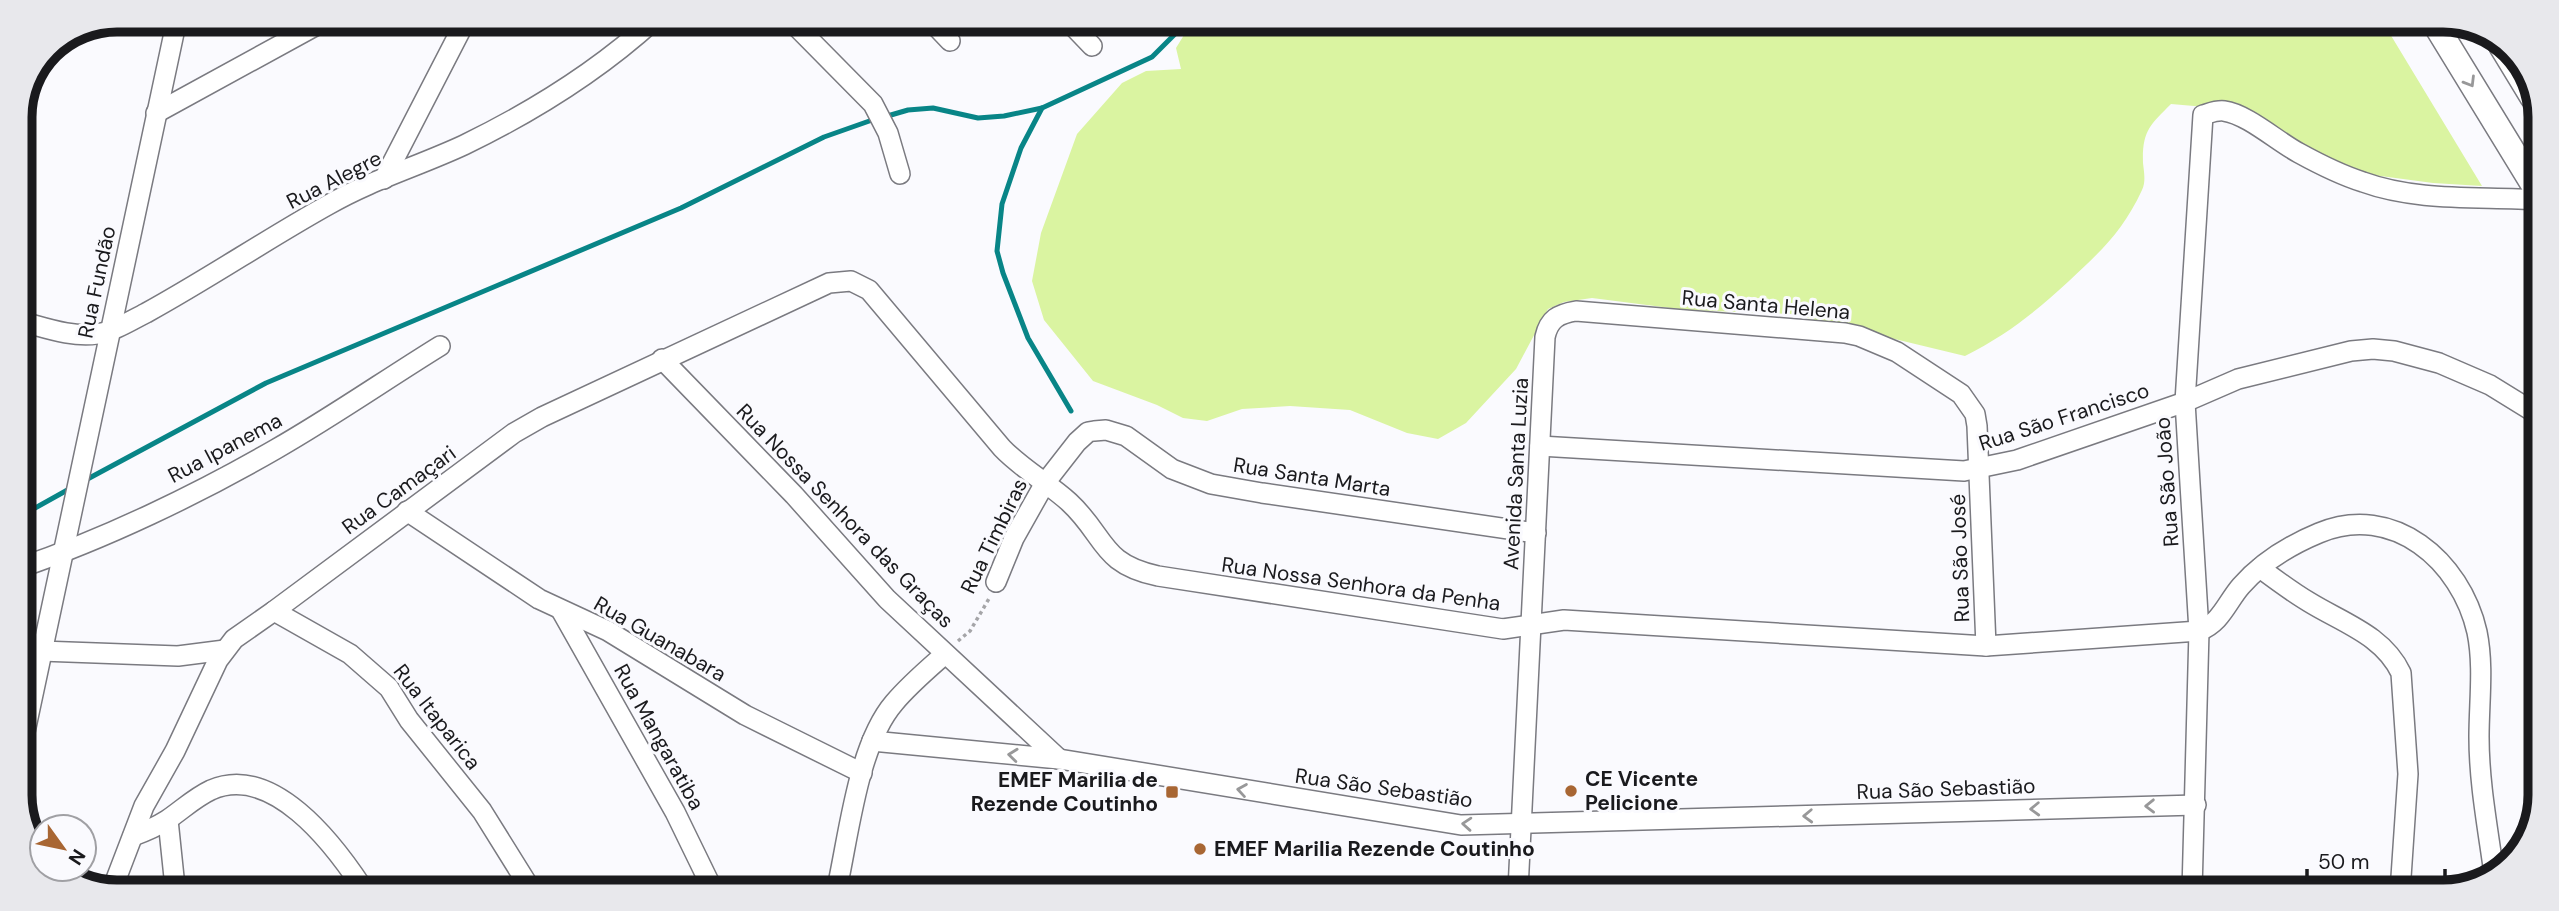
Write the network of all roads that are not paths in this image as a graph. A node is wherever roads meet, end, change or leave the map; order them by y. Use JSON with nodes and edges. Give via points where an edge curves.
{"nodes":[{"id":1,"x":174,"y":32,"type":"edge"},
{"id":2,"x":303,"y":32,"type":"edge"},
{"id":3,"x":460,"y":32,"type":"edge"},
{"id":4,"x":641,"y":32,"type":"edge"},
{"id":5,"x":802,"y":32,"type":"edge"},
{"id":6,"x":941,"y":32,"type":"edge"},
{"id":7,"x":1079,"y":32,"type":"edge"},
{"id":8,"x":2440,"y":32,"type":"edge"},
{"id":9,"x":950,"y":41,"type":"dead end"},
{"id":10,"x":1092,"y":46,"type":"dead end"},
{"id":11,"x":156,"y":113,"type":"junction"},
{"id":12,"x":900,"y":174,"type":"dead end"},
{"id":13,"x":2527,"y":175,"type":"edge"},
{"id":14,"x":384,"y":179,"type":"junction"},
{"id":15,"x":2527,"y":199,"type":"edge"},
{"id":16,"x":851,"y":281,"type":"joint"},
{"id":17,"x":1557,"y":316,"type":"joint"},
{"id":18,"x":32,"y":324,"type":"edge"},
{"id":19,"x":110,"y":330,"type":"junction"},
{"id":20,"x":440,"y":346,"type":"dead end"},
{"id":21,"x":662,"y":359,"type":"junction"},
{"id":22,"x":2185,"y":402,"type":"junction"},
{"id":23,"x":2527,"y":408,"type":"edge"},
{"id":24,"x":1094,"y":431,"type":"joint"},
{"id":25,"x":1540,"y":446,"type":"junction"},
{"id":26,"x":1980,"y":469,"type":"junction"},
{"id":27,"x":1045,"y":483,"type":"junction"},
{"id":28,"x":407,"y":511,"type":"junction"},
{"id":29,"x":1536,"y":533,"type":"junction"},
{"id":30,"x":62,"y":554,"type":"junction"},
{"id":31,"x":32,"y":564,"type":"edge"},
{"id":32,"x":2260,"y":568,"type":"junction"},
{"id":33,"x":996,"y":582,"type":"road end"},
{"id":34,"x":561,"y":610,"type":"junction"},
{"id":35,"x":274,"y":611,"type":"junction"},
{"id":36,"x":1532,"y":624,"type":"junction"},
{"id":37,"x":2199,"y":631,"type":"junction"},
{"id":38,"x":1986,"y":646,"type":"junction"},
{"id":39,"x":225,"y":650,"type":"junction"},
{"id":40,"x":41,"y":651,"type":"junction"},
{"id":41,"x":945,"y":654,"type":"junction"},
{"id":42,"x":32,"y":696,"type":"edge"},
{"id":43,"x":872,"y":741,"type":"junction"},
{"id":44,"x":1059,"y":759,"type":"junction"},
{"id":45,"x":862,"y":774,"type":"junction"},
{"id":46,"x":2196,"y":805,"type":"junction"},
{"id":47,"x":167,"y":820,"type":"junction"},
{"id":48,"x":1522,"y":824,"type":"junction"},
{"id":49,"x":133,"y":836,"type":"junction"},
{"id":50,"x":2493,"y":863,"type":"edge"},
{"id":51,"x":116,"y":880,"type":"edge"},
{"id":52,"x":174,"y":880,"type":"edge"},
{"id":53,"x":356,"y":880,"type":"edge"},
{"id":54,"x":525,"y":880,"type":"edge"},
{"id":55,"x":708,"y":880,"type":"edge"},
{"id":56,"x":839,"y":880,"type":"edge"},
{"id":57,"x":1519,"y":880,"type":"edge"},
{"id":58,"x":2193,"y":880,"type":"edge"},
{"id":59,"x":2401,"y":880,"type":"edge"}],
"edges":[{"from":1,"to":11,"type":"street","name":"Rua Fundão"},
{"from":2,"to":11,"type":"street"},
{"from":3,"to":14,"type":"street"},
{"from":4,"to":14,"type":"street","name":"Rua Alegre","via":[[587,74],[507,122]]},
{"from":5,"to":12,"type":"street","via":[[873,104]]},
{"from":6,"to":9,"type":"street"},
{"from":7,"to":10,"type":"street"},
{"from":8,"to":13,"type":"main road","one_way":true},
{"from":11,"to":19,"type":"street","name":"Rua Fundão"},
{"from":14,"to":19,"type":"street","name":"Rua Alegre","via":[[355,190],[174,298]]},
{"from":15,"to":22,"type":"street","name":"Rua São João","via":[[2396,191],[2299,154],[2237,115],[2224,111],[2203,115]]},
{"from":16,"to":21,"type":"street","name":"Rua Camaçari","via":[[829,283]]},
{"from":16,"to":27,"type":"street","name":"Rua Nossa Senhora da Penha","via":[[869,290],[1002,448]]},
{"from":17,"to":25,"type":"street","name":"Avenida Santa Luzia","via":[[1545,337]]},
{"from":17,"to":26,"type":"street","name":"Rua Santa Helena","via":[[1576,311],[1616,314],[1845,333],[1871,341],[1897,352],[1961,394],[1975,414]]},
{"from":18,"to":19,"type":"street","name":"Rua Alegre","via":[[71,333]]},
{"from":19,"to":30,"type":"street","name":"Rua Fundão"},
{"from":20,"to":30,"type":"street","name":"Rua Ipanema","via":[[237,471]]},
{"from":21,"to":28,"type":"street","name":"Rua Camaçari","via":[[514,433]]},
{"from":21,"to":41,"type":"street","name":"Rua Nossa Senhora das Graças","via":[[887,599]]},
{"from":22,"to":23,"type":"street","name":"Rua São Francisco","via":[[2238,379],[2374,349],[2439,363]]},
{"from":22,"to":26,"type":"street","name":"Rua São Francisco"},
{"from":22,"to":37,"type":"street","name":"Rua São João"},
{"from":24,"to":27,"type":"street","name":"Rua Timbiras","via":[[1077,442]]},
{"from":24,"to":29,"type":"street","name":"Rua Santa Marta","via":[[1126,436],[1172,469],[1211,484]]},
{"from":25,"to":26,"type":"street","name":"Rua São Francisco","via":[[1945,471]]},
{"from":25,"to":29,"type":"street","name":"Avenida Santa Luzia"},
{"from":26,"to":38,"type":"street","name":"Rua São José"},
{"from":27,"to":33,"type":"street","name":"Rua Timbiras"},
{"from":27,"to":36,"type":"street","name":"Rua Nossa Senhora da Penha","via":[[1072,504],[1113,557],[1145,574],[1503,629]]},
{"from":28,"to":34,"type":"street","name":"Rua Guanabara"},
{"from":28,"to":35,"type":"street","name":"Rua Camaçari"},
{"from":29,"to":36,"type":"street","name":"Avenida Santa Luzia"},
{"from":30,"to":31,"type":"street","name":"Rua Ipanema"},
{"from":30,"to":40,"type":"street","name":"Rua Fundão"},
{"from":32,"to":37,"type":"street","via":[[2234,594],[2214,624]]},
{"from":32,"to":50,"type":"street","via":[[2286,548],[2320,532],[2367,525],[2423,544],[2444,566],[2455,580],[2476,631],[2481,778]]},
{"from":32,"to":59,"type":"street","via":[[2311,604],[2375,639],[2396,661],[2401,673],[2408,774]]},
{"from":34,"to":45,"type":"street","name":"Rua Guanabara","via":[[608,631],[745,715]]},
{"from":34,"to":55,"type":"street","name":"Rua Mangaratiba","via":[[676,812]]},
{"from":35,"to":39,"type":"street","name":"Rua Camaçari","via":[[239,634]]},
{"from":35,"to":54,"type":"street","name":"Rua Itaparica","via":[[350,654],[389,688],[482,811]]},
{"from":36,"to":38,"type":"street","name":"Rua Nossa Senhora da Penha","via":[[1564,620]]},
{"from":36,"to":48,"type":"street","name":"Avenida Santa Luzia"},
{"from":37,"to":38,"type":"street","name":"Rua Nossa Senhora da Penha"},
{"from":37,"to":46,"type":"street","name":"Rua São João"},
{"from":39,"to":40,"type":"street","via":[[178,656]]},
{"from":39,"to":49,"type":"street","name":"Rua Camaçari"},
{"from":40,"to":42,"type":"street","name":"Rua Fundão"},
{"from":41,"to":43,"type":"street","via":[[894,703]]},
{"from":41,"to":44,"type":"street","name":"Rua Nossa Senhora das Graças"},
{"from":44,"to":43,"type":"street","name":"Rua São Sebastião","one_way":true},
{"from":43,"to":45,"type":"street"},
{"from":48,"to":44,"type":"street","name":"Rua São Sebastião","one_way":true,"via":[[1461,825]]},
{"from":45,"to":56,"type":"street"},
{"from":46,"to":48,"type":"street","name":"Rua São Sebastião","one_way":true},
{"from":46,"to":58,"type":"street","name":"Rua São João"},
{"from":47,"to":49,"type":"street"},
{"from":47,"to":52,"type":"street"},
{"from":47,"to":53,"type":"street","via":[[214,789],[246,784],[262,789],[290,805],[317,830]]},
{"from":48,"to":57,"type":"street","name":"Avenida Santa Luzia"},
{"from":49,"to":51,"type":"street","name":"Rua Camaçari"}]}
